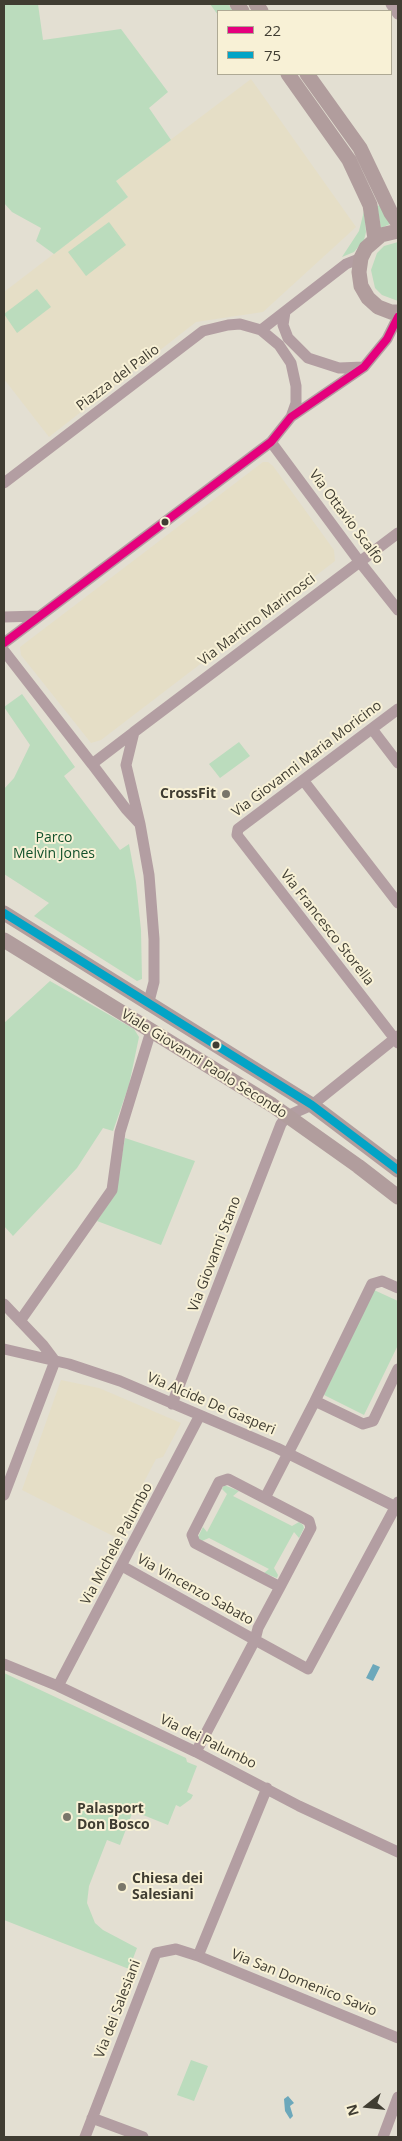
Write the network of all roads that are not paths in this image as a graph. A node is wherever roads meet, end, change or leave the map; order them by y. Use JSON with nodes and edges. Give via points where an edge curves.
{"nodes":[{"id":1,"x":391,"y":4,"type":"edge"},
{"id":2,"x":398,"y":14,"type":"edge"},
{"id":3,"x":289,"y":75,"type":"edge"},
{"id":4,"x":308,"y":75,"type":"edge"},
{"id":5,"x":398,"y":223,"type":"edge"},
{"id":6,"x":398,"y":231,"type":"edge"},
{"id":7,"x":374,"y":239,"type":"junction"},
{"id":8,"x":361,"y":258,"type":"junction"},
{"id":9,"x":285,"y":312,"type":"junction"},
{"id":10,"x":398,"y":312,"type":"edge"},
{"id":11,"x":398,"y":317,"type":"edge"},
{"id":12,"x":261,"y":330,"type":"junction"},
{"id":13,"x":308,"y":358,"type":"junction"},
{"id":14,"x":290,"y":363,"type":"junction"},
{"id":15,"x":364,"y":367,"type":"junction"},
{"id":16,"x":290,"y":417,"type":"junction"},
{"id":17,"x":271,"y":442,"type":"junction"},
{"id":18,"x":4,"y":483,"type":"edge"},
{"id":19,"x":398,"y":533,"type":"edge"},
{"id":20,"x":359,"y":561,"type":"junction"},
{"id":21,"x":398,"y":610,"type":"edge"},
{"id":22,"x":39,"y":616,"type":"junction"},
{"id":23,"x":4,"y":617,"type":"edge"},
{"id":24,"x":4,"y":643,"type":"edge"},
{"id":25,"x":4,"y":651,"type":"edge"},
{"id":26,"x":398,"y":709,"type":"edge"},
{"id":27,"x":372,"y":729,"type":"junction"},
{"id":28,"x":134,"y":732,"type":"junction"},
{"id":29,"x":398,"y":763,"type":"edge"},
{"id":30,"x":92,"y":764,"type":"junction"},
{"id":31,"x":304,"y":780,"type":"junction"},
{"id":32,"x":140,"y":824,"type":"junction"},
{"id":33,"x":237,"y":835,"type":"joint"},
{"id":34,"x":398,"y":903,"type":"edge"},
{"id":35,"x":4,"y":913,"type":"edge"},
{"id":36,"x":4,"y":940,"type":"edge"},
{"id":37,"x":148,"y":1005,"type":"junction"},
{"id":38,"x":151,"y":1031,"type":"junction"},
{"id":39,"x":397,"y":1039,"type":"edge"},
{"id":40,"x":312,"y":1105,"type":"junction"},
{"id":41,"x":287,"y":1116,"type":"junction"},
{"id":42,"x":398,"y":1170,"type":"edge"},
{"id":43,"x":398,"y":1197,"type":"edge"},
{"id":44,"x":398,"y":1288,"type":"edge"},
{"id":45,"x":4,"y":1304,"type":"edge"},
{"id":46,"x":20,"y":1321,"type":"junction"},
{"id":47,"x":4,"y":1349,"type":"edge"},
{"id":48,"x":54,"y":1361,"type":"junction"},
{"id":49,"x":398,"y":1369,"type":"edge"},
{"id":50,"x":315,"y":1401,"type":"junction"},
{"id":51,"x":172,"y":1404,"type":"junction"},
{"id":52,"x":200,"y":1415,"type":"junction"},
{"id":53,"x":289,"y":1454,"type":"junction"},
{"id":54,"x":4,"y":1495,"type":"edge"},
{"id":55,"x":266,"y":1498,"type":"junction"},
{"id":56,"x":397,"y":1506,"type":"edge"},
{"id":57,"x":122,"y":1566,"type":"junction"},
{"id":58,"x":280,"y":1587,"type":"junction"},
{"id":59,"x":255,"y":1640,"type":"junction"},
{"id":60,"x":4,"y":1664,"type":"edge"},
{"id":61,"x":58,"y":1686,"type":"junction"},
{"id":62,"x":196,"y":1752,"type":"junction"},
{"id":63,"x":267,"y":1788,"type":"junction"},
{"id":64,"x":398,"y":1852,"type":"edge"},
{"id":65,"x":198,"y":1956,"type":"junction"},
{"id":66,"x":398,"y":2038,"type":"edge"},
{"id":67,"x":398,"y":2097,"type":"edge"},
{"id":68,"x":92,"y":2118,"type":"junction"},
{"id":69,"x":85,"y":2137,"type":"edge"},
{"id":70,"x":143,"y":2137,"type":"edge"},
{"id":71,"x":383,"y":2137,"type":"edge"}],
"edges":[{"from":1,"to":2,"type":"street"},
{"from":3,"to":7,"type":"main road","via":[[349,160],[370,205]]},
{"from":4,"to":5,"type":"main road","via":[[360,148]]},
{"from":6,"to":7,"type":"main road"},
{"from":7,"to":8,"type":"main road"},
{"from":8,"to":9,"type":"street","via":[[346,264]]},
{"from":8,"to":10,"type":"main road","via":[[358,272],[368,298],[378,307]]},
{"from":9,"to":12,"type":"street"},
{"from":9,"to":13,"type":"street","via":[[283,325],[288,338]]},
{"from":11,"to":15,"type":"street","via":[[387,339]]},
{"from":12,"to":14,"type":"street","name":"Piazza del Palio","via":[[279,345]]},
{"from":12,"to":18,"type":"street","name":"Piazza del Palio","via":[[240,324],[203,332]]},
{"from":13,"to":14,"type":"street","via":[[300,356]]},
{"from":13,"to":15,"type":"street","via":[[339,368]]},
{"from":14,"to":16,"type":"street","name":"Piazza del Palio","via":[[296,386],[296,403]]},
{"from":15,"to":16,"type":"street"},
{"from":16,"to":17,"type":"street"},
{"from":17,"to":20,"type":"street","name":"Via Ottavio Scalfo"},
{"from":17,"to":22,"type":"street"},
{"from":19,"to":20,"type":"street","name":"Via Martino Marinosci"},
{"from":20,"to":21,"type":"street","name":"Via Ottavio Scalfo"},
{"from":20,"to":28,"type":"street","name":"Via Martino Marinosci"},
{"from":22,"to":23,"type":"street"},
{"from":22,"to":24,"type":"street"},
{"from":25,"to":30,"type":"street"},
{"from":26,"to":27,"type":"street","name":"Via Giovanni Maria Moricino"},
{"from":27,"to":29,"type":"street"},
{"from":27,"to":31,"type":"street","name":"Via Giovanni Maria Moricino"},
{"from":28,"to":30,"type":"street","name":"Via Martino Marinosci"},
{"from":28,"to":32,"type":"street","via":[[126,765]]},
{"from":30,"to":32,"type":"street"},
{"from":31,"to":33,"type":"street","name":"Via Giovanni Maria Moricino","via":[[238,829]]},
{"from":31,"to":34,"type":"street"},
{"from":32,"to":37,"type":"street","via":[[149,875],[154,938],[154,982]]},
{"from":33,"to":39,"type":"street","name":"Via Francesco Storella"},
{"from":35,"to":37,"type":"main road","name":"Viale Giovanni Paolo Secondo"},
{"from":36,"to":38,"type":"main road","name":"Viale Giovanni Paolo Secondo"},
{"from":37,"to":40,"type":"main road","name":"Viale Giovanni Paolo Secondo"},
{"from":38,"to":41,"type":"main road","name":"Viale Giovanni Paolo Secondo"},
{"from":38,"to":46,"type":"street","via":[[120,1132],[112,1190]]},
{"from":39,"to":40,"type":"street"},
{"from":40,"to":41,"type":"street"},
{"from":40,"to":42,"type":"main road","name":"Viale Giovanni Paolo Secondo"},
{"from":41,"to":43,"type":"main road","name":"Viale Giovanni Paolo Secondo"},
{"from":41,"to":51,"type":"street","name":"Via Giovanni Stano"},
{"from":44,"to":50,"type":"street","via":[[382,1281],[372,1284]]},
{"from":45,"to":46,"type":"street"},
{"from":46,"to":48,"type":"street","via":[[44,1345]]},
{"from":47,"to":48,"type":"street","name":"Via Alcide De Gasperi"},
{"from":48,"to":51,"type":"street","name":"Via Alcide De Gasperi","via":[[120,1382]]},
{"from":48,"to":54,"type":"street"},
{"from":49,"to":50,"type":"street","via":[[373,1420],[363,1424]]},
{"from":50,"to":53,"type":"street"},
{"from":51,"to":52,"type":"street","name":"Via Alcide De Gasperi"},
{"from":52,"to":53,"type":"street","name":"Via Alcide De Gasperi"},
{"from":52,"to":57,"type":"street","name":"Via Michele Palumbo"},
{"from":53,"to":55,"type":"street"},
{"from":53,"to":56,"type":"street","name":"Via Alcide De Gasperi"},
{"from":55,"to":58,"type":"street","via":[[309,1521],[311,1528]]},
{"from":55,"to":58,"type":"street","via":[[228,1479],[219,1482],[192,1535],[195,1544]]},
{"from":56,"to":59,"type":"street","name":"Via Vincenzo Sabato","via":[[308,1670]]},
{"from":57,"to":59,"type":"street","name":"Via Vincenzo Sabato"},
{"from":57,"to":61,"type":"street","name":"Via Michele Palumbo"},
{"from":58,"to":59,"type":"street"},
{"from":59,"to":62,"type":"street"},
{"from":60,"to":61,"type":"street","name":"Via dei Palumbo"},
{"from":61,"to":62,"type":"street","name":"Via dei Palumbo"},
{"from":62,"to":63,"type":"street","name":"Via dei Palumbo"},
{"from":63,"to":64,"type":"street","name":"Via dei Palumbo"},
{"from":63,"to":65,"type":"street"},
{"from":65,"to":66,"type":"street","name":"Via San Domenico Savio"},
{"from":65,"to":68,"type":"street","name":"Via dei Salesiani","via":[[176,1949],[156,1953]]},
{"from":67,"to":71,"type":"street"},
{"from":68,"to":69,"type":"street"},
{"from":68,"to":70,"type":"street"}]}
